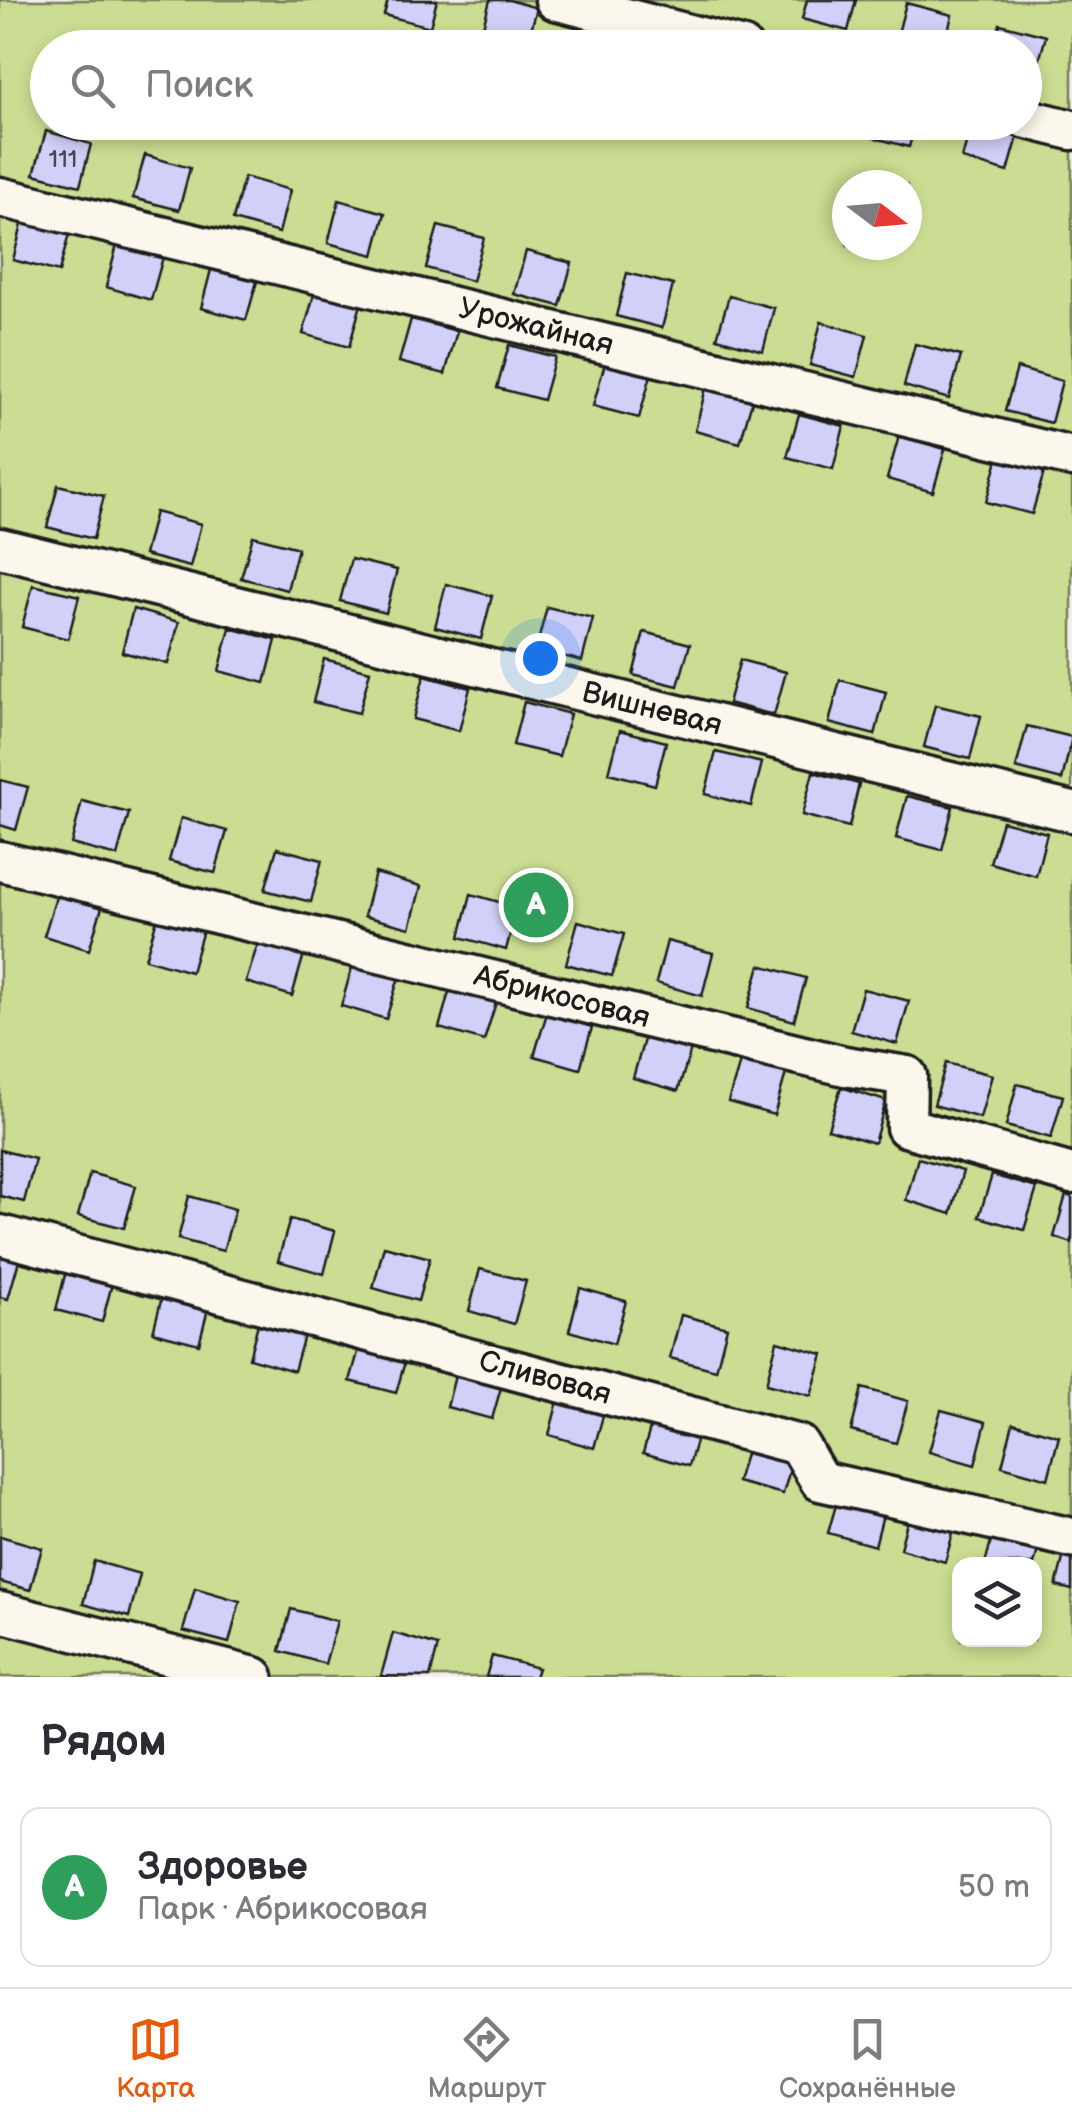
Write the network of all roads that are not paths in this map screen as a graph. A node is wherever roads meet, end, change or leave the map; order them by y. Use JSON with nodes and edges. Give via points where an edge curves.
{"nodes":[{"id":1,"x":554,"y":0,"type":"edge"},
{"id":2,"x":672,"y":30,"type":"edge"},
{"id":3,"x":1042,"y":122,"type":"edge"},
{"id":4,"x":1072,"y":130,"type":"edge"},
{"id":5,"x":0,"y":197,"type":"edge"},
{"id":6,"x":1072,"y":457,"type":"edge"},
{"id":7,"x":0,"y":548,"type":"edge"},
{"id":8,"x":1072,"y":812,"type":"edge"},
{"id":9,"x":0,"y":861,"type":"edge"},
{"id":10,"x":1072,"y":1174,"type":"edge"},
{"id":11,"x":0,"y":1235,"type":"edge"},
{"id":12,"x":1072,"y":1538,"type":"edge"},
{"id":13,"x":0,"y":1612,"type":"edge"},
{"id":14,"x":254,"y":1677,"type":"edge"}],
"edges":[{"from":1,"to":2,"type":"street"},
{"from":3,"to":4,"type":"street"},
{"from":5,"to":6,"type":"street","name":"Урожайная"},
{"from":7,"to":8,"type":"street","name":"Вишневая"},
{"from":9,"to":10,"type":"street","name":"Абрикосовая","via":[[907,1076],[906,1127]]},
{"from":11,"to":12,"type":"street","name":"Сливовая","via":[[798,1445],[820,1482]]},
{"from":13,"to":14,"type":"street"}]}
